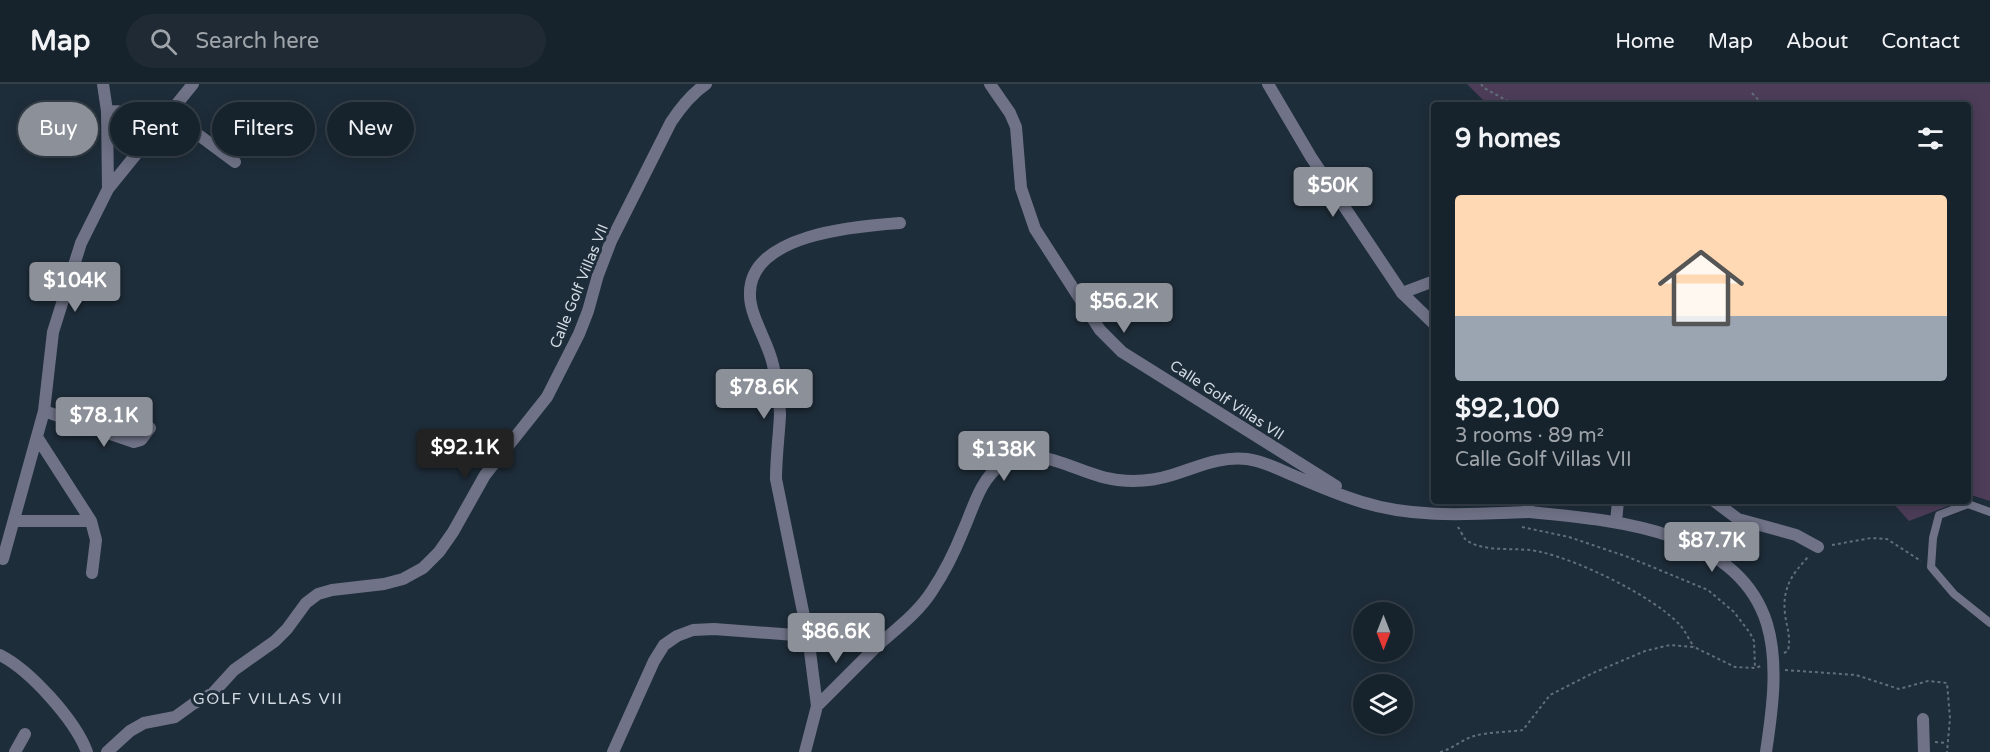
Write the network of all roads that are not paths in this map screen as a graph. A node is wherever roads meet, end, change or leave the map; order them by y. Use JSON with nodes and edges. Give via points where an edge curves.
{"nodes":[{"id":1,"x":103,"y":84,"type":"edge"},
{"id":2,"x":193,"y":84,"type":"edge"},
{"id":3,"x":706,"y":84,"type":"edge"},
{"id":4,"x":990,"y":84,"type":"edge"},
{"id":5,"x":1268,"y":84,"type":"edge"},
{"id":6,"x":178,"y":102,"type":"edge"},
{"id":7,"x":108,"y":111,"type":"joint"},
{"id":8,"x":200,"y":136,"type":"edge"},
{"id":9,"x":134,"y":156,"type":"edge"},
{"id":10,"x":235,"y":162,"type":"dead end"},
{"id":11,"x":108,"y":189,"type":"junction"},
{"id":12,"x":900,"y":223,"type":"dead end"},
{"id":13,"x":1431,"y":282,"type":"edge"},
{"id":14,"x":1402,"y":293,"type":"junction"},
{"id":15,"x":1431,"y":321,"type":"edge"},
{"id":16,"x":44,"y":411,"type":"junction"},
{"id":17,"x":150,"y":428,"type":"dead end"},
{"id":18,"x":37,"y":437,"type":"junction"},
{"id":19,"x":1362,"y":502,"type":"junction"},
{"id":20,"x":1618,"y":504,"type":"edge"},
{"id":21,"x":1718,"y":504,"type":"edge"},
{"id":22,"x":1528,"y":507,"type":"edge"},
{"id":23,"x":1990,"y":512,"type":"edge"},
{"id":24,"x":15,"y":521,"type":"junction"},
{"id":25,"x":91,"y":521,"type":"junction"},
{"id":26,"x":1616,"y":522,"type":"junction"},
{"id":27,"x":1818,"y":547,"type":"road end"},
{"id":28,"x":3,"y":559,"type":"dead end"},
{"id":29,"x":92,"y":573,"type":"dead end"},
{"id":30,"x":1990,"y":623,"type":"edge"},
{"id":31,"x":808,"y":636,"type":"junction"},
{"id":32,"x":877,"y":646,"type":"junction"},
{"id":33,"x":0,"y":655,"type":"edge"},
{"id":34,"x":817,"y":706,"type":"junction"},
{"id":35,"x":1923,"y":719,"type":"dead end"},
{"id":36,"x":25,"y":734,"type":"dead end"},
{"id":37,"x":15,"y":752,"type":"edge"},
{"id":38,"x":87,"y":752,"type":"edge"},
{"id":39,"x":107,"y":752,"type":"edge"},
{"id":40,"x":613,"y":752,"type":"edge"},
{"id":41,"x":805,"y":752,"type":"edge"},
{"id":42,"x":1766,"y":752,"type":"edge"},
{"id":43,"x":1924,"y":752,"type":"edge"}],
"edges":[{"from":1,"to":7,"type":"street"},
{"from":2,"to":6,"type":"street"},
{"from":3,"to":39,"type":"street","name":"Calle Golf Villas VII","via":[[671,122],[611,241],[579,334],[547,398],[485,475],[439,552],[423,568],[403,579],[318,594],[275,641],[234,670],[213,693],[175,717],[144,723]]},
{"from":4,"to":19,"type":"street","name":"Calle Golf Villas VII","via":[[1016,127],[1021,188],[1035,229],[1100,330],[1122,352]]},
{"from":5,"to":14,"type":"street"},
{"from":7,"to":11,"type":"street"},
{"from":8,"to":10,"type":"street"},
{"from":9,"to":11,"type":"street"},
{"from":11,"to":16,"type":"street","via":[[81,243],[53,332]]},
{"from":12,"to":31,"type":"street","via":[[842,228],[778,250],[754,272],[750,284],[750,299],[773,362],[777,386],[780,413],[776,479]]},
{"from":13,"to":14,"type":"street"},
{"from":14,"to":15,"type":"street"},
{"from":16,"to":17,"type":"street","via":[[134,442],[141,440]]},
{"from":16,"to":18,"type":"street"},
{"from":18,"to":24,"type":"street"},
{"from":18,"to":25,"type":"street"},
{"from":19,"to":22,"type":"street","via":[[1417,513],[1456,514]]},
{"from":19,"to":32,"type":"street","via":[[1249,459],[1210,462],[1172,475],[1121,481],[1045,458],[1012,459],[988,478],[932,590]]},
{"from":20,"to":26,"type":"street"},
{"from":21,"to":27,"type":"street","via":[[1738,519],[1796,535]]},
{"from":22,"to":26,"type":"street"},
{"from":23,"to":30,"type":"lane","via":[[1968,504],[1939,515],[1931,567],[1954,594]]},
{"from":24,"to":25,"type":"street"},
{"from":24,"to":28,"type":"street"},
{"from":25,"to":29,"type":"street","via":[[96,540]]},
{"from":26,"to":42,"type":"street","via":[[1675,538],[1706,552],[1726,563],[1755,596],[1767,625],[1773,665]]},
{"from":31,"to":32,"type":"street"},
{"from":31,"to":34,"type":"street"},
{"from":31,"to":40,"type":"street","via":[[714,629],[677,636],[664,645],[654,661]]},
{"from":32,"to":34,"type":"street"},
{"from":33,"to":38,"type":"street","via":[[41,686]]},
{"from":34,"to":41,"type":"street"},
{"from":35,"to":43,"type":"street"},
{"from":36,"to":37,"type":"street"}]}
